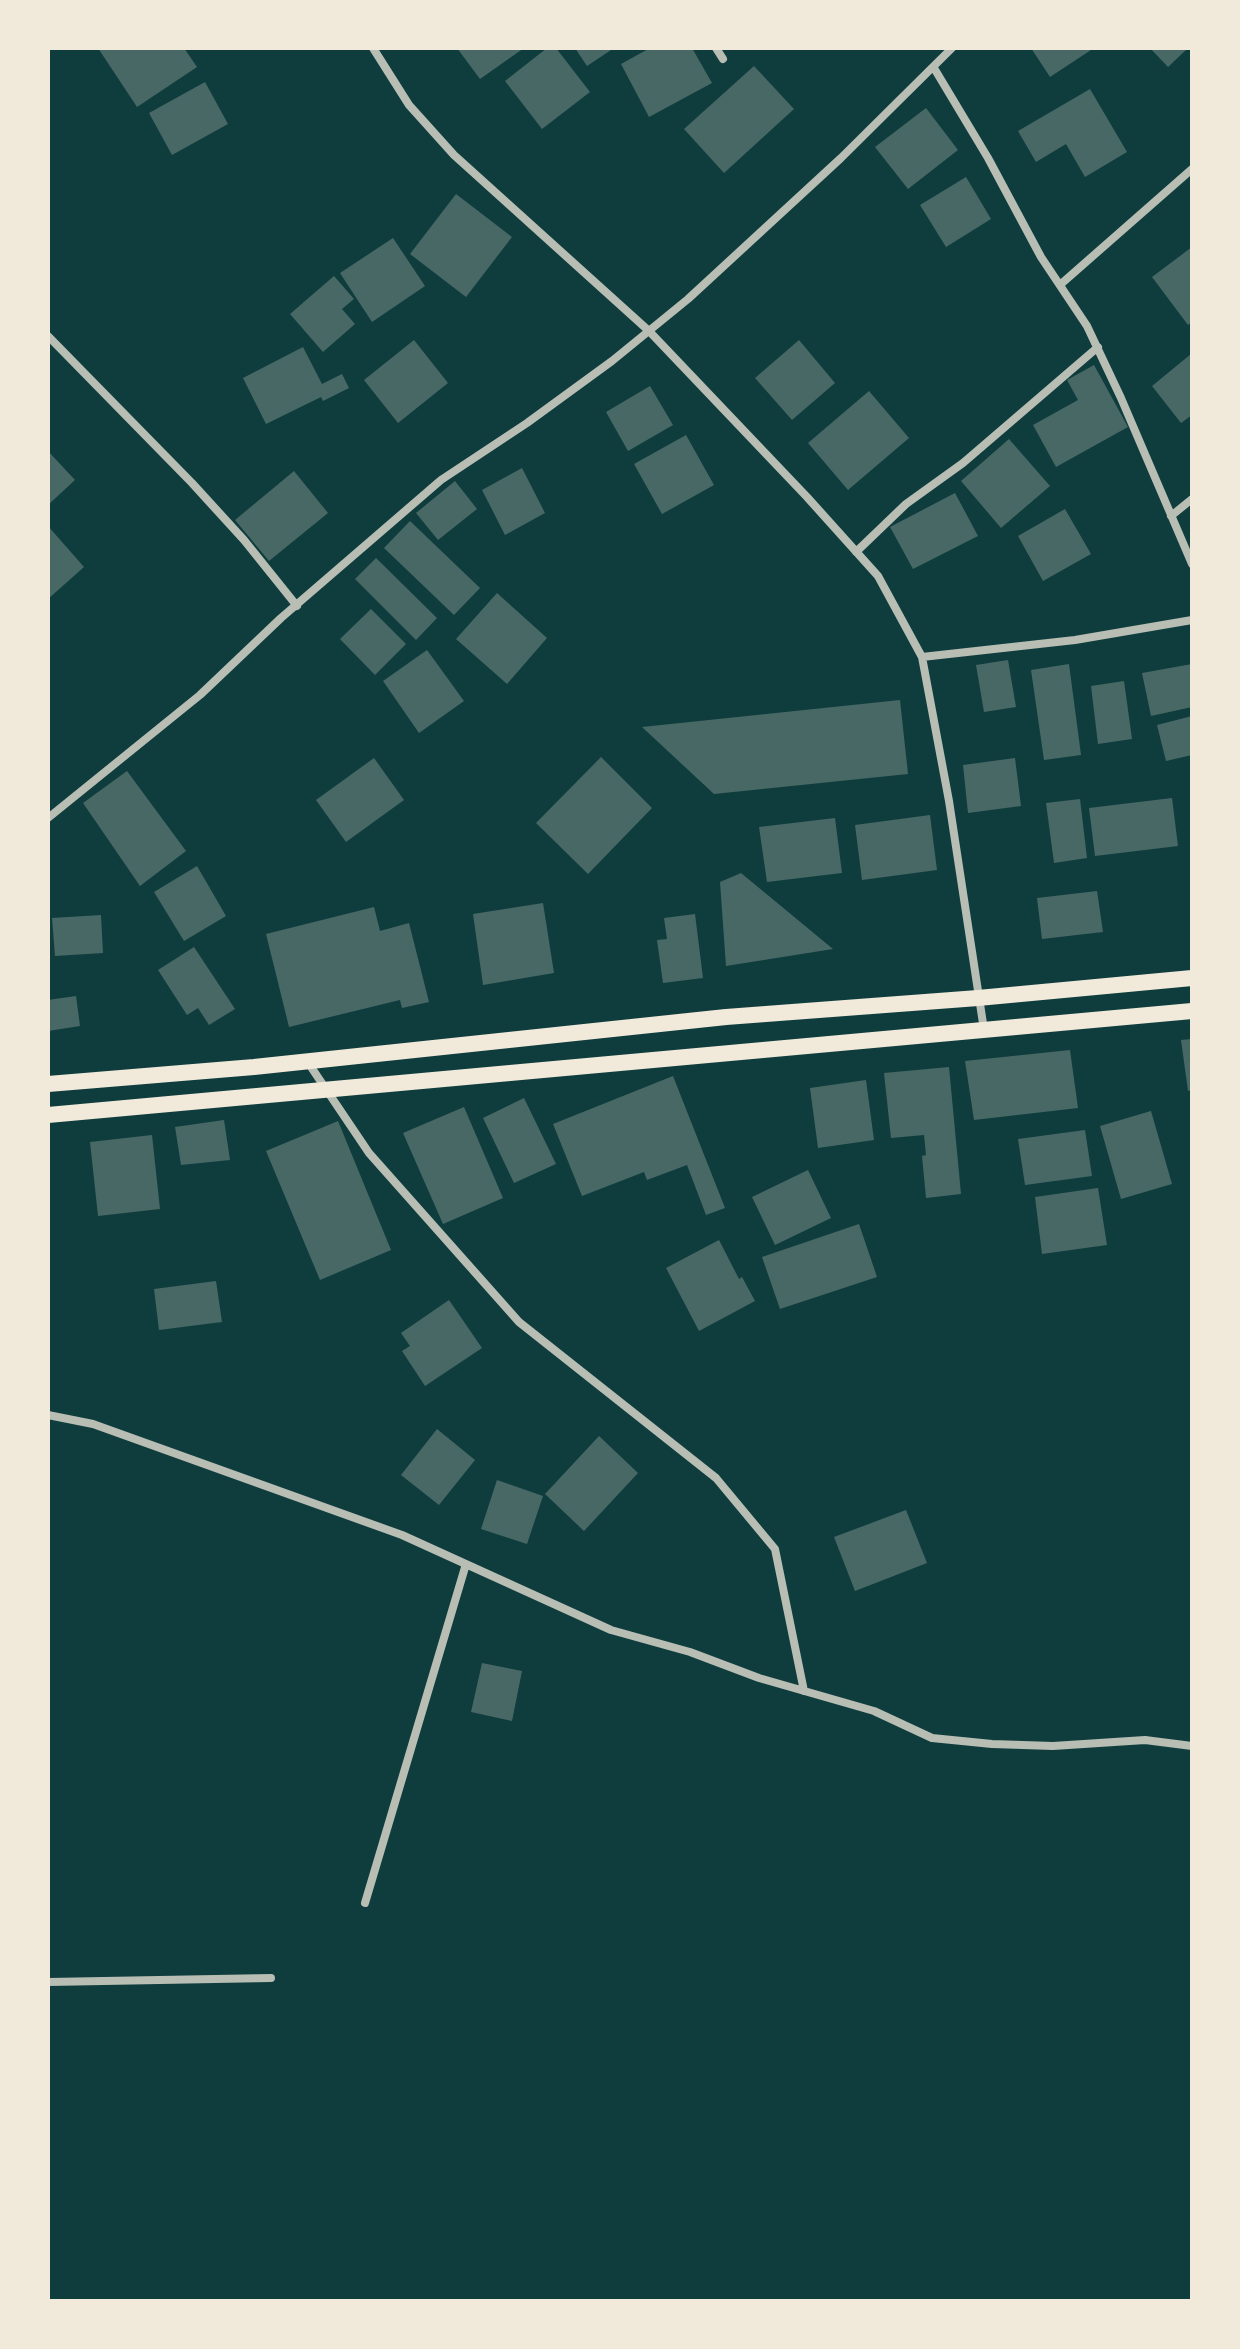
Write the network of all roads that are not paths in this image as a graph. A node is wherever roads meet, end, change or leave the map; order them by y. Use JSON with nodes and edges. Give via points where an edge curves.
{"nodes":[{"id":1,"x":373,"y":48,"type":"edge"},
{"id":2,"x":716,"y":48,"type":"edge"},
{"id":3,"x":952,"y":48,"type":"edge"},
{"id":4,"x":723,"y":59,"type":"dead end"},
{"id":5,"x":934,"y":68,"type":"junction"},
{"id":6,"x":1192,"y":169,"type":"edge"},
{"id":7,"x":1061,"y":284,"type":"junction"},
{"id":8,"x":649,"y":331,"type":"junction"},
{"id":9,"x":48,"y":336,"type":"edge"},
{"id":10,"x":1098,"y":347,"type":"junction"},
{"id":11,"x":1192,"y":499,"type":"edge"},
{"id":12,"x":1171,"y":516,"type":"junction"},
{"id":13,"x":856,"y":552,"type":"junction"},
{"id":14,"x":1192,"y":564,"type":"edge"},
{"id":15,"x":297,"y":606,"type":"junction"},
{"id":16,"x":1192,"y":620,"type":"edge"},
{"id":17,"x":922,"y":657,"type":"junction"},
{"id":18,"x":48,"y":818,"type":"edge"},
{"id":19,"x":1192,"y":978,"type":"edge"},
{"id":20,"x":978,"y":998,"type":"junction"},
{"id":21,"x":1192,"y":1011,"type":"edge"},
{"id":22,"x":984,"y":1030,"type":"junction"},
{"id":23,"x":307,"y":1061,"type":"junction"},
{"id":24,"x":48,"y":1084,"type":"edge"},
{"id":25,"x":325,"y":1090,"type":"junction"},
{"id":26,"x":48,"y":1115,"type":"edge"},
{"id":27,"x":48,"y":1415,"type":"edge"},
{"id":28,"x":466,"y":1564,"type":"junction"},
{"id":29,"x":804,"y":1691,"type":"junction"},
{"id":30,"x":1192,"y":1746,"type":"edge"},
{"id":31,"x":365,"y":1903,"type":"dead end"},
{"id":32,"x":271,"y":1978,"type":"dead end"},
{"id":33,"x":48,"y":1982,"type":"edge"}],
"edges":[{"from":1,"to":8,"type":"street","via":[[409,105],[454,155]]},
{"from":2,"to":4,"type":"street"},
{"from":3,"to":5,"type":"street"},
{"from":5,"to":7,"type":"street"},
{"from":5,"to":8,"type":"street"},
{"from":6,"to":7,"type":"street"},
{"from":7,"to":10,"type":"street"},
{"from":8,"to":13,"type":"street"},
{"from":8,"to":15,"type":"street","via":[[441,480]]},
{"from":9,"to":15,"type":"street","via":[[192,483]]},
{"from":10,"to":12,"type":"street"},
{"from":10,"to":13,"type":"street","via":[[963,463],[906,504]]},
{"from":11,"to":12,"type":"street"},
{"from":12,"to":14,"type":"street"},
{"from":13,"to":17,"type":"street","via":[[878,576]]},
{"from":15,"to":18,"type":"street","via":[[200,695]]},
{"from":16,"to":17,"type":"street"},
{"from":17,"to":20,"type":"street"},
{"from":19,"to":20,"type":"main road"},
{"from":20,"to":22,"type":"street"},
{"from":20,"to":23,"type":"main road","via":[[726,1017]]},
{"from":21,"to":22,"type":"main road"},
{"from":22,"to":25,"type":"main road"},
{"from":23,"to":24,"type":"main road"},
{"from":23,"to":25,"type":"street"},
{"from":25,"to":26,"type":"main road"},
{"from":25,"to":29,"type":"street","via":[[369,1153],[519,1322],[716,1478],[775,1549]]},
{"from":27,"to":28,"type":"street","via":[[93,1424],[402,1535]]},
{"from":28,"to":29,"type":"street","via":[[611,1630]]},
{"from":28,"to":31,"type":"street"},
{"from":29,"to":30,"type":"street","via":[[874,1711],[932,1738],[1053,1746],[1145,1740]]},
{"from":32,"to":33,"type":"street"}]}
